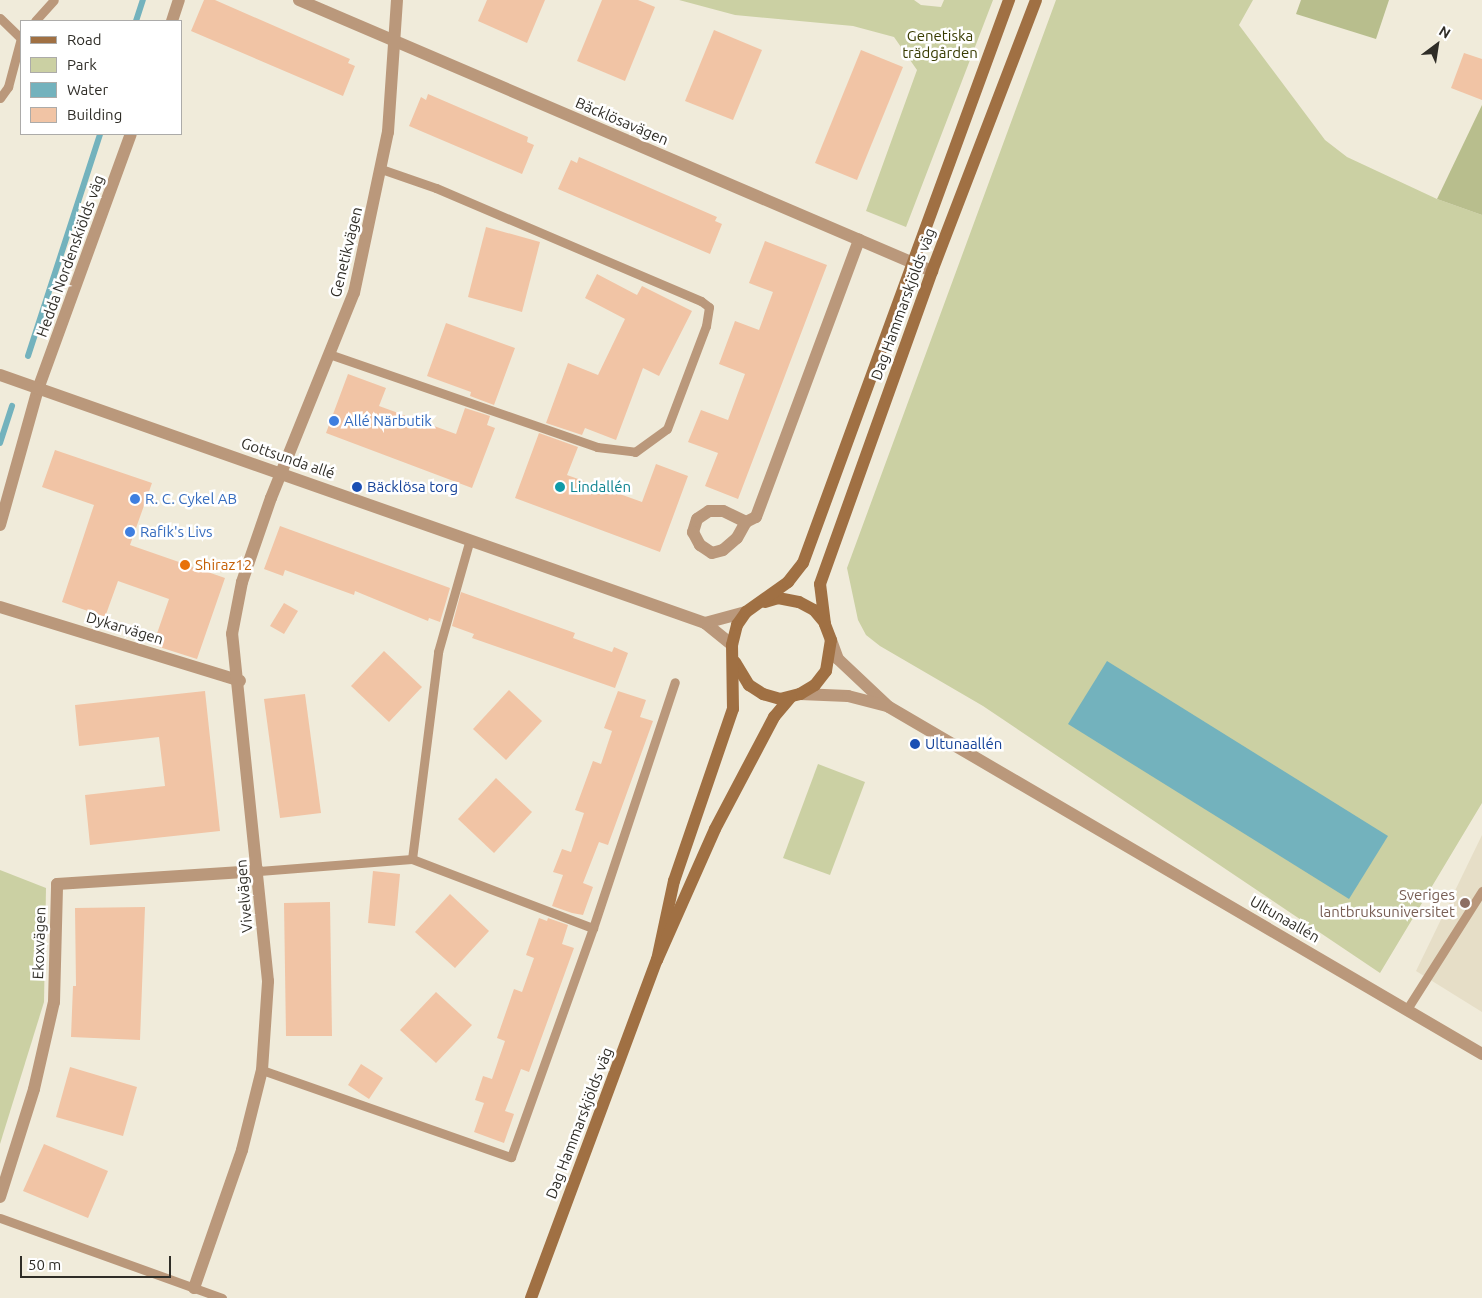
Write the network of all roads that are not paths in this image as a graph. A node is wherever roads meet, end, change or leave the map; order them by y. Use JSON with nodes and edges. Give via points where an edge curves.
{"nodes":[{"id":1,"x":54,"y":0,"type":"edge"},
{"id":2,"x":179,"y":0,"type":"edge"},
{"id":3,"x":299,"y":0,"type":"edge"},
{"id":4,"x":397,"y":0,"type":"edge"},
{"id":5,"x":1009,"y":0,"type":"edge"},
{"id":6,"x":1036,"y":0,"type":"edge"},
{"id":7,"x":0,"y":18,"type":"edge"},
{"id":8,"x":37,"y":20,"type":"edge"},
{"id":9,"x":172,"y":20,"type":"edge"},
{"id":10,"x":20,"y":37,"type":"edge"},
{"id":11,"x":20,"y":42,"type":"edge"},
{"id":12,"x":397,"y":42,"type":"junction"},
{"id":13,"x":0,"y":98,"type":"edge"},
{"id":14,"x":131,"y":135,"type":"edge"},
{"id":15,"x":381,"y":169,"type":"junction"},
{"id":16,"x":860,"y":240,"type":"junction"},
{"id":17,"x":912,"y":263,"type":"junction"},
{"id":18,"x":932,"y":271,"type":"junction"},
{"id":19,"x":330,"y":354,"type":"junction"},
{"id":20,"x":0,"y":375,"type":"edge"},
{"id":21,"x":38,"y":389,"type":"junction"},
{"id":22,"x":282,"y":473,"type":"junction"},
{"id":23,"x":271,"y":498,"type":"joint"},
{"id":24,"x":746,"y":522,"type":"dead end"},
{"id":25,"x":0,"y":525,"type":"edge"},
{"id":26,"x":470,"y":539,"type":"junction"},
{"id":27,"x":761,"y":603,"type":"junction"},
{"id":28,"x":0,"y":607,"type":"edge"},
{"id":29,"x":746,"y":612,"type":"junction"},
{"id":30,"x":705,"y":623,"type":"junction"},
{"id":31,"x":825,"y":624,"type":"junction"},
{"id":32,"x":831,"y":640,"type":"junction"},
{"id":33,"x":732,"y":650,"type":"junction"},
{"id":34,"x":240,"y":681,"type":"junction"},
{"id":35,"x":675,"y":682,"type":"dead end"},
{"id":36,"x":796,"y":696,"type":"junction"},
{"id":37,"x":889,"y":706,"type":"junction"},
{"id":38,"x":412,"y":859,"type":"junction"},
{"id":39,"x":259,"y":871,"type":"junction"},
{"id":40,"x":1482,"y":891,"type":"edge"},
{"id":41,"x":593,"y":928,"type":"junction"},
{"id":42,"x":658,"y":960,"type":"junction"},
{"id":43,"x":1407,"y":1009,"type":"junction"},
{"id":44,"x":1482,"y":1054,"type":"edge"},
{"id":45,"x":262,"y":1070,"type":"junction"},
{"id":46,"x":0,"y":1197,"type":"edge"},
{"id":47,"x":0,"y":1218,"type":"edge"},
{"id":48,"x":194,"y":1288,"type":"junction"},
{"id":49,"x":222,"y":1298,"type":"edge"},
{"id":50,"x":531,"y":1298,"type":"edge"}],
"edges":[{"from":1,"to":8,"type":"lane"},
{"from":2,"to":9,"type":"street"},
{"from":3,"to":12,"type":"street","name":"Bäcklösavägen"},
{"from":4,"to":12,"type":"street","name":"Genetikvägen"},
{"from":5,"to":17,"type":"main road","name":"Dag Hammarskjölds väg"},
{"from":6,"to":18,"type":"main road","name":"Dag Hammarskjölds väg"},
{"from":7,"to":10,"type":"lane"},
{"from":11,"to":13,"type":"lane","via":[[8,87]]},
{"from":12,"to":15,"type":"street","name":"Genetikvägen"},
{"from":12,"to":16,"type":"street","name":"Bäcklösavägen"},
{"from":14,"to":21,"type":"street","name":"Hedda Nordenskiölds väg"},
{"from":15,"to":19,"type":"street","name":"Genetikvägen","via":[[354,293]]},
{"from":15,"to":19,"type":"lane","via":[[436,188],[701,301],[709,307],[706,326],[667,429],[635,452],[597,447]]},
{"from":16,"to":17,"type":"street","name":"Bäcklösavägen"},
{"from":16,"to":24,"type":"street","via":[[756,517]]},
{"from":17,"to":18,"type":"street","name":"Bäcklösavägen"},
{"from":17,"to":27,"type":"main road","name":"Dag Hammarskjölds väg","via":[[803,563],[788,582]]},
{"from":18,"to":31,"type":"main road","name":"Dag Hammarskjölds väg","via":[[820,584]]},
{"from":19,"to":22,"type":"street","name":"Genetikvägen"},
{"from":20,"to":21,"type":"street","name":"Gottsunda allé"},
{"from":21,"to":22,"type":"street","name":"Gottsunda allé"},
{"from":21,"to":25,"type":"street"},
{"from":22,"to":23,"type":"street","name":"Genetikvägen"},
{"from":22,"to":26,"type":"street","name":"Gottsunda allé"},
{"from":23,"to":34,"type":"street","name":"Vivelvägen","via":[[242,582],[232,634]]},
{"from":26,"to":30,"type":"street","name":"Gottsunda allé"},
{"from":26,"to":38,"type":"lane","via":[[438,652]]},
{"from":27,"to":29,"type":"main road","name":"Dag Hammarskjölds väg"},
{"from":27,"to":31,"type":"main road","name":"Dag Hammarskjölds väg","via":[[778,598],[800,602],[814,610]]},
{"from":28,"to":34,"type":"street","name":"Dykarvägen"},
{"from":29,"to":30,"type":"street"},
{"from":29,"to":33,"type":"main road","name":"Dag Hammarskjölds väg","via":[[737,625]]},
{"from":30,"to":33,"type":"street","name":"Gottsunda allé"},
{"from":31,"to":32,"type":"main road","name":"Dag Hammarskjölds väg"},
{"from":32,"to":36,"type":"main road","name":"Dag Hammarskjölds väg","via":[[826,671],[815,685]]},
{"from":32,"to":37,"type":"street","name":"Ultunaallén","via":[[838,660]]},
{"from":33,"to":36,"type":"main road","via":[[738,672],[749,685],[764,694]]},
{"from":33,"to":42,"type":"main road","name":"Dag Hammarskjölds väg","via":[[733,709],[674,881]]},
{"from":34,"to":39,"type":"street","name":"Vivelvägen"},
{"from":35,"to":41,"type":"lane"},
{"from":36,"to":37,"type":"street","name":"Ultunaallén","via":[[848,696]]},
{"from":36,"to":42,"type":"main road","name":"Dag Hammarskjölds väg","via":[[774,717],[715,829]]},
{"from":37,"to":43,"type":"street","name":"Ultunaallén"},
{"from":38,"to":39,"type":"lane"},
{"from":38,"to":41,"type":"lane"},
{"from":39,"to":45,"type":"street","name":"Vivelvägen","via":[[268,981]]},
{"from":39,"to":46,"type":"street","name":"Ekoxvägen","via":[[57,884],[54,1002],[34,1089]]},
{"from":40,"to":43,"type":"lane"},
{"from":41,"to":45,"type":"lane","via":[[511,1157]]},
{"from":42,"to":50,"type":"main road","name":"Dag Hammarskjölds väg"},
{"from":43,"to":44,"type":"street","name":"Ultunaallén"},
{"from":45,"to":48,"type":"street","name":"Vivelvägen","via":[[242,1150]]},
{"from":47,"to":48,"type":"lane"},
{"from":48,"to":49,"type":"lane"}]}
